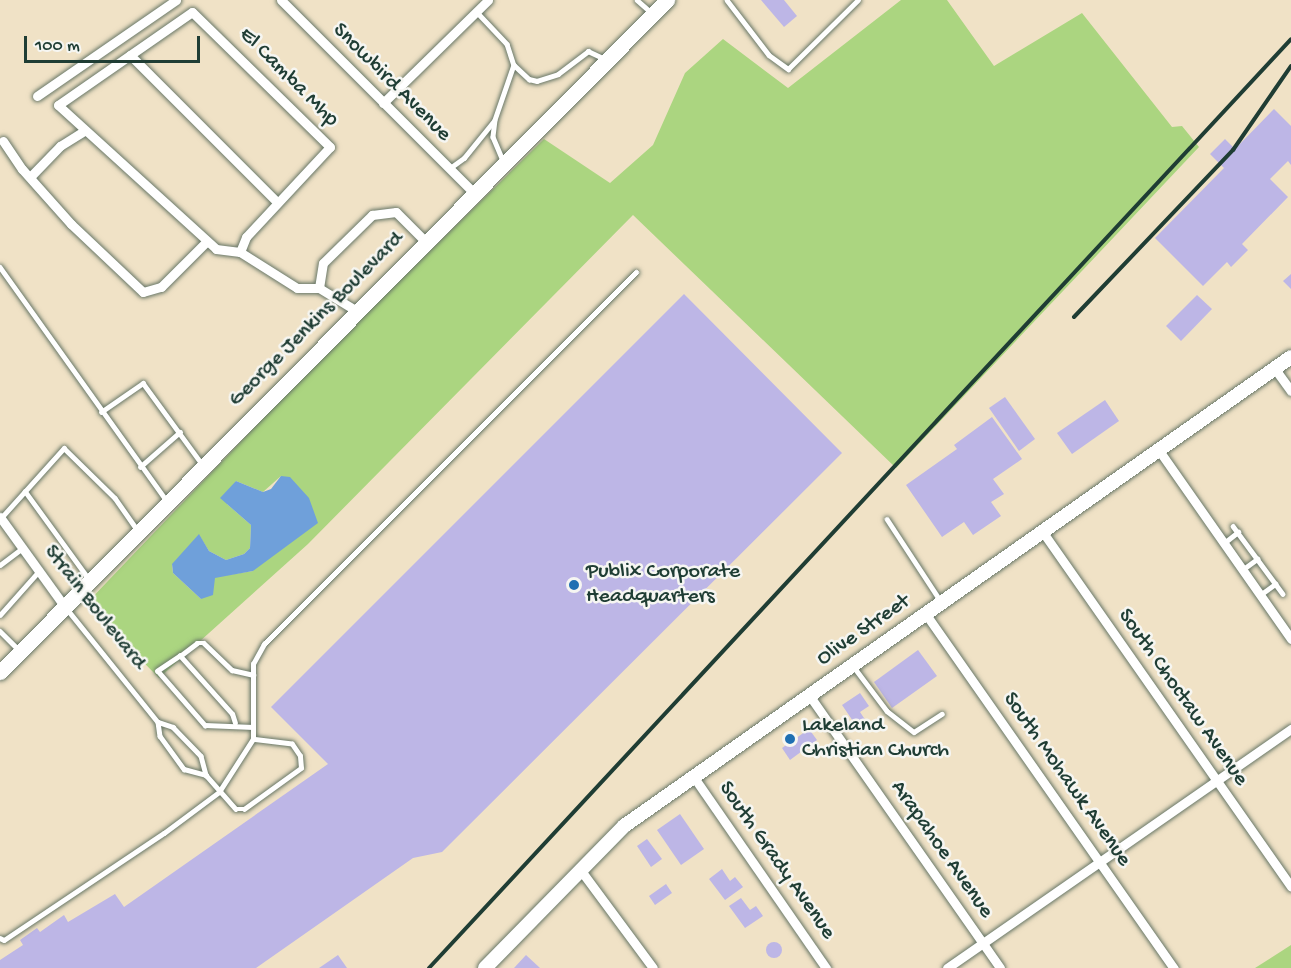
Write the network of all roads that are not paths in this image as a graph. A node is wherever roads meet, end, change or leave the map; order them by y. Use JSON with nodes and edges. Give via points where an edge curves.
{"nodes":[{"id":1,"x":176,"y":0,"type":"edge"},
{"id":2,"x":281,"y":0,"type":"edge"},
{"id":3,"x":488,"y":0,"type":"edge"},
{"id":4,"x":637,"y":0,"type":"edge"},
{"id":5,"x":667,"y":0,"type":"edge"},
{"id":6,"x":727,"y":0,"type":"edge"},
{"id":7,"x":858,"y":0,"type":"edge"},
{"id":8,"x":476,"y":11,"type":"junction"},
{"id":9,"x":653,"y":14,"type":"junction"},
{"id":10,"x":130,"y":55,"type":"junction"},
{"id":11,"x":607,"y":60,"type":"junction"},
{"id":12,"x":514,"y":65,"type":"junction"},
{"id":13,"x":38,"y":96,"type":"dead end"},
{"id":14,"x":383,"y":103,"type":"junction"},
{"id":15,"x":495,"y":120,"type":"junction"},
{"id":16,"x":84,"y":131,"type":"junction"},
{"id":17,"x":3,"y":141,"type":"dead end"},
{"id":18,"x":505,"y":163,"type":"junction"},
{"id":19,"x":449,"y":168,"type":"junction"},
{"id":20,"x":31,"y":176,"type":"junction"},
{"id":21,"x":474,"y":193,"type":"junction"},
{"id":22,"x":278,"y":202,"type":"junction"},
{"id":23,"x":206,"y":242,"type":"junction"},
{"id":24,"x":426,"y":242,"type":"junction"},
{"id":25,"x":240,"y":252,"type":"junction"},
{"id":26,"x":0,"y":267,"type":"edge"},
{"id":27,"x":636,"y":272,"type":"dead end"},
{"id":28,"x":319,"y":288,"type":"junction"},
{"id":29,"x":357,"y":311,"type":"junction"},
{"id":30,"x":1291,"y":357,"type":"edge"},
{"id":31,"x":1275,"y":369,"type":"junction"},
{"id":32,"x":1291,"y":391,"type":"edge"},
{"id":33,"x":101,"y":412,"type":"junction"},
{"id":34,"x":180,"y":432,"type":"junction"},
{"id":35,"x":1158,"y":449,"type":"junction"},
{"id":36,"x":204,"y":466,"type":"junction"},
{"id":37,"x":140,"y":467,"type":"junction"},
{"id":38,"x":25,"y":491,"type":"junction"},
{"id":39,"x":168,"y":502,"type":"junction"},
{"id":40,"x":1,"y":517,"type":"edge"},
{"id":41,"x":887,"y":519,"type":"dead end"},
{"id":42,"x":1233,"y":526,"type":"dead end"},
{"id":43,"x":1042,"y":531,"type":"junction"},
{"id":44,"x":138,"y":532,"type":"junction"},
{"id":45,"x":1238,"y":532,"type":"junction"},
{"id":46,"x":1224,"y":543,"type":"junction"},
{"id":47,"x":22,"y":548,"type":"junction"},
{"id":48,"x":1257,"y":559,"type":"junction"},
{"id":49,"x":0,"y":566,"type":"edge"},
{"id":50,"x":1242,"y":570,"type":"junction"},
{"id":51,"x":39,"y":571,"type":"junction"},
{"id":52,"x":90,"y":581,"type":"junction"},
{"id":53,"x":1275,"y":584,"type":"junction"},
{"id":54,"x":1283,"y":594,"type":"dead end"},
{"id":55,"x":1260,"y":595,"type":"junction"},
{"id":56,"x":941,"y":602,"type":"junction"},
{"id":57,"x":65,"y":607,"type":"junction"},
{"id":58,"x":925,"y":614,"type":"junction"},
{"id":59,"x":0,"y":615,"type":"edge"},
{"id":60,"x":0,"y":631,"type":"edge"},
{"id":61,"x":1291,"y":639,"type":"edge"},
{"id":62,"x":21,"y":652,"type":"junction"},
{"id":63,"x":180,"y":656,"type":"junction"},
{"id":64,"x":852,"y":665,"type":"junction"},
{"id":65,"x":0,"y":672,"type":"edge"},
{"id":66,"x":253,"y":675,"type":"junction"},
{"id":67,"x":809,"y":695,"type":"junction"},
{"id":68,"x":942,"y":714,"type":"dead end"},
{"id":69,"x":158,"y":722,"type":"junction"},
{"id":70,"x":235,"y":723,"type":"junction"},
{"id":71,"x":253,"y":727,"type":"junction"},
{"id":72,"x":1291,"y":729,"type":"edge"},
{"id":73,"x":252,"y":740,"type":"junction"},
{"id":74,"x":206,"y":776,"type":"junction"},
{"id":75,"x":693,"y":776,"type":"junction"},
{"id":76,"x":1216,"y":781,"type":"junction"},
{"id":77,"x":219,"y":792,"type":"junction"},
{"id":78,"x":1100,"y":863,"type":"junction"},
{"id":79,"x":579,"y":868,"type":"junction"},
{"id":80,"x":1291,"y":887,"type":"edge"},
{"id":81,"x":0,"y":939,"type":"edge"},
{"id":82,"x":983,"y":944,"type":"junction"},
{"id":83,"x":484,"y":968,"type":"edge"},
{"id":84,"x":653,"y":968,"type":"edge"},
{"id":85,"x":826,"y":968,"type":"edge"},
{"id":86,"x":946,"y":968,"type":"edge"},
{"id":87,"x":1000,"y":968,"type":"edge"},
{"id":88,"x":1174,"y":968,"type":"edge"}],
"edges":[{"from":1,"to":13,"type":"street"},
{"from":2,"to":14,"type":"street","name":"Snowbird Avenue"},
{"from":3,"to":8,"type":"street"},
{"from":4,"to":9,"type":"lane"},
{"from":5,"to":9,"type":"main road","name":"George Jenkins Boulevard"},
{"from":6,"to":7,"type":"lane","via":[[769,54],[788,69]]},
{"from":8,"to":12,"type":"lane","via":[[507,45]]},
{"from":8,"to":14,"type":"street"},
{"from":9,"to":11,"type":"main road","name":"George Jenkins Boulevard"},
{"from":10,"to":16,"type":"street","via":[[58,105]]},
{"from":10,"to":22,"type":"street"},
{"from":10,"to":22,"type":"street","name":"El Camba Mhp","via":[[192,12],[330,147]]},
{"from":11,"to":12,"type":"lane","via":[[588,51],[558,74],[537,81]]},
{"from":11,"to":18,"type":"main road","name":"George Jenkins Boulevard"},
{"from":12,"to":15,"type":"lane"},
{"from":14,"to":19,"type":"street","name":"Snowbird Avenue"},
{"from":15,"to":18,"type":"lane","via":[[495,150]]},
{"from":15,"to":19,"type":"lane","via":[[464,158]]},
{"from":16,"to":20,"type":"street","via":[[60,146]]},
{"from":16,"to":23,"type":"street"},
{"from":17,"to":20,"type":"street"},
{"from":18,"to":21,"type":"main road","name":"George Jenkins Boulevard"},
{"from":19,"to":21,"type":"street","name":"Snowbird Avenue"},
{"from":20,"to":23,"type":"street","via":[[71,224],[143,292],[161,287]]},
{"from":21,"to":24,"type":"main road","name":"George Jenkins Boulevard"},
{"from":22,"to":25,"type":"street","via":[[246,237]]},
{"from":23,"to":25,"type":"street","via":[[228,253]]},
{"from":24,"to":28,"type":"street","via":[[396,212],[372,215],[323,263]]},
{"from":24,"to":29,"type":"main road","name":"George Jenkins Boulevard"},
{"from":25,"to":28,"type":"street","via":[[297,288]]},
{"from":26,"to":33,"type":"lane"},
{"from":27,"to":66,"type":"lane","via":[[264,644],[253,664]]},
{"from":28,"to":29,"type":"street"},
{"from":29,"to":36,"type":"main road","name":"George Jenkins Boulevard"},
{"from":30,"to":31,"type":"main road","name":"Olive Street"},
{"from":31,"to":32,"type":"street"},
{"from":31,"to":35,"type":"main road","name":"Olive Street"},
{"from":33,"to":34,"type":"lane","via":[[143,382]]},
{"from":33,"to":37,"type":"lane"},
{"from":34,"to":36,"type":"lane"},
{"from":34,"to":37,"type":"lane"},
{"from":35,"to":43,"type":"main road","name":"Olive Street"},
{"from":35,"to":46,"type":"street"},
{"from":36,"to":39,"type":"main road","name":"George Jenkins Boulevard"},
{"from":37,"to":39,"type":"lane"},
{"from":38,"to":40,"type":"lane"},
{"from":38,"to":44,"type":"lane","via":[[64,448],[115,498]]},
{"from":38,"to":52,"type":"lane"},
{"from":39,"to":44,"type":"main road","name":"George Jenkins Boulevard"},
{"from":40,"to":47,"type":"street","name":"Strain Boulevard"},
{"from":41,"to":56,"type":"lane"},
{"from":42,"to":45,"type":"lane"},
{"from":43,"to":56,"type":"main road","name":"Olive Street"},
{"from":43,"to":76,"type":"street","name":"South Choctaw Avenue"},
{"from":44,"to":52,"type":"main road","name":"George Jenkins Boulevard"},
{"from":45,"to":46,"type":"lane"},
{"from":45,"to":48,"type":"lane"},
{"from":46,"to":50,"type":"street"},
{"from":47,"to":49,"type":"lane"},
{"from":47,"to":51,"type":"street","name":"Strain Boulevard"},
{"from":48,"to":50,"type":"lane"},
{"from":48,"to":53,"type":"lane"},
{"from":50,"to":55,"type":"street"},
{"from":51,"to":57,"type":"street","name":"Strain Boulevard"},
{"from":51,"to":59,"type":"lane"},
{"from":52,"to":57,"type":"main road","name":"George Jenkins Boulevard"},
{"from":53,"to":54,"type":"lane"},
{"from":53,"to":55,"type":"lane"},
{"from":55,"to":61,"type":"street"},
{"from":56,"to":58,"type":"main road","name":"Olive Street"},
{"from":57,"to":62,"type":"main road","name":"George Jenkins Boulevard"},
{"from":57,"to":69,"type":"lane","name":"Strain Boulevard"},
{"from":58,"to":64,"type":"main road","name":"Olive Street"},
{"from":58,"to":78,"type":"street","name":"South Mohawk Avenue"},
{"from":60,"to":62,"type":"lane"},
{"from":62,"to":65,"type":"main road","name":"George Jenkins Boulevard"},
{"from":63,"to":66,"type":"lane","via":[[197,643],[204,643],[232,670]]},
{"from":63,"to":70,"type":"lane","via":[[232,714]]},
{"from":63,"to":70,"type":"lane","via":[[158,671],[206,725]]},
{"from":64,"to":67,"type":"main road","name":"Olive Street"},
{"from":64,"to":68,"type":"lane","via":[[887,711],[914,732]]},
{"from":66,"to":71,"type":"lane"},
{"from":67,"to":75,"type":"main road","name":"Olive Street"},
{"from":67,"to":82,"type":"street","name":"Arapahoe Avenue"},
{"from":69,"to":74,"type":"lane","name":"Strain Boulevard","via":[[173,727],[201,756]]},
{"from":69,"to":74,"type":"lane","name":"Strain Boulevard","via":[[160,736],[184,769]]},
{"from":70,"to":71,"type":"lane"},
{"from":71,"to":73,"type":"lane"},
{"from":72,"to":76,"type":"street"},
{"from":73,"to":77,"type":"lane"},
{"from":73,"to":77,"type":"lane","name":"Strain Boulevard","via":[[292,744],[300,756],[301,768],[244,809],[236,809]]},
{"from":74,"to":77,"type":"lane","name":"Strain Boulevard"},
{"from":75,"to":79,"type":"main road","name":"Olive Street","via":[[624,826]]},
{"from":75,"to":85,"type":"street","name":"South Grady Avenue"},
{"from":76,"to":78,"type":"street"},
{"from":76,"to":80,"type":"street","name":"South Choctaw Avenue"},
{"from":77,"to":81,"type":"lane","via":[[164,833],[4,940]]},
{"from":78,"to":82,"type":"street"},
{"from":78,"to":88,"type":"street","name":"South Mohawk Avenue"},
{"from":79,"to":83,"type":"main road","name":"Olive Street"},
{"from":79,"to":84,"type":"street"},
{"from":82,"to":86,"type":"street"},
{"from":82,"to":87,"type":"street","name":"Arapahoe Avenue"}]}
